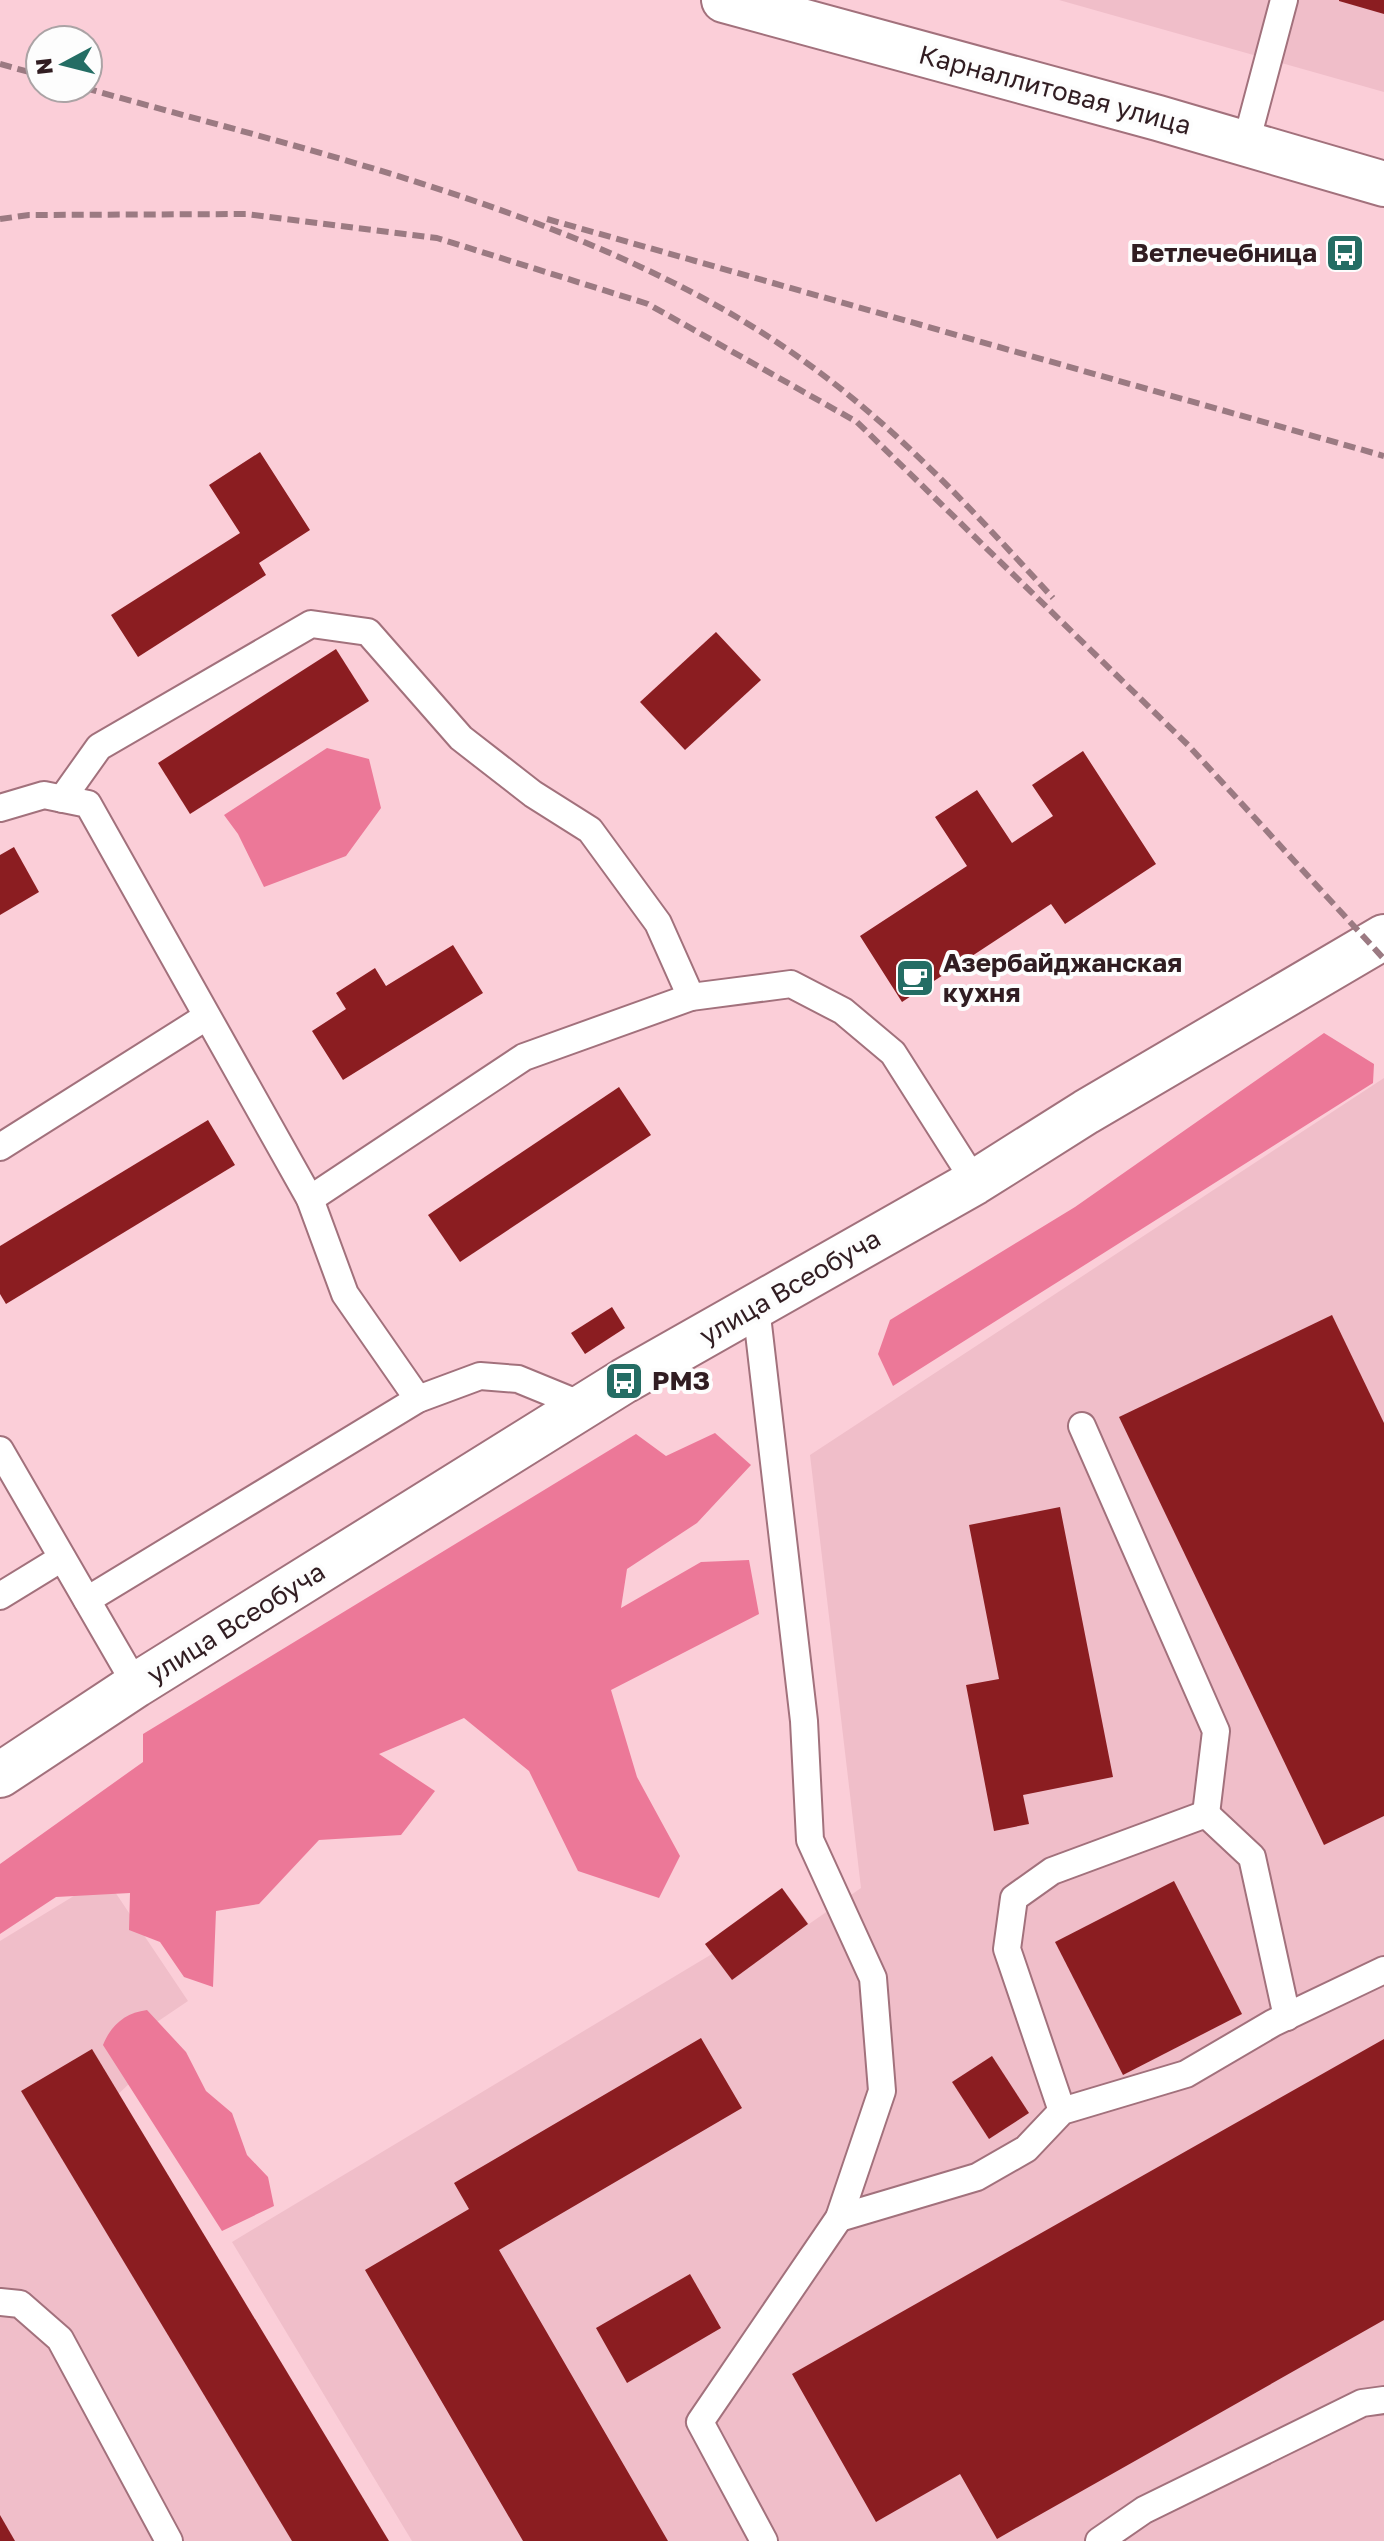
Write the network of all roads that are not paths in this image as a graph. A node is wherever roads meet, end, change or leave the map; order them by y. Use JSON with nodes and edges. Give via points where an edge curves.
{"nodes":[{"id":1,"x":724,"y":0,"type":"edge"},
{"id":2,"x":1284,"y":0,"type":"edge"},
{"id":3,"x":1246,"y":143,"type":"junction"},
{"id":4,"x":1384,"y":184,"type":"edge"},
{"id":5,"x":62,"y":799,"type":"junction"},
{"id":6,"x":0,"y":808,"type":"edge"},
{"id":7,"x":1384,"y":937,"type":"edge"},
{"id":8,"x":691,"y":997,"type":"junction"},
{"id":9,"x":206,"y":1017,"type":"junction"},
{"id":10,"x":0,"y":1147,"type":"edge"},
{"id":11,"x":975,"y":1182,"type":"junction"},
{"id":12,"x":310,"y":1199,"type":"junction"},
{"id":13,"x":756,"y":1307,"type":"junction"},
{"id":14,"x":418,"y":1399,"type":"junction"},
{"id":15,"x":584,"y":1406,"type":"junction"},
{"id":16,"x":1082,"y":1426,"type":"dead end"},
{"id":17,"x":0,"y":1450,"type":"edge"},
{"id":18,"x":62,"y":1558,"type":"junction"},
{"id":19,"x":0,"y":1596,"type":"edge"},
{"id":20,"x":87,"y":1600,"type":"junction"},
{"id":21,"x":136,"y":1685,"type":"junction"},
{"id":22,"x":0,"y":1775,"type":"edge"},
{"id":23,"x":1206,"y":1814,"type":"junction"},
{"id":24,"x":1384,"y":1970,"type":"edge"},
{"id":25,"x":1287,"y":2017,"type":"junction"},
{"id":26,"x":1062,"y":2111,"type":"junction"},
{"id":27,"x":839,"y":2218,"type":"junction"},
{"id":28,"x":0,"y":2302,"type":"edge"},
{"id":29,"x":1384,"y":2400,"type":"edge"},
{"id":30,"x":169,"y":2541,"type":"edge"},
{"id":31,"x":764,"y":2541,"type":"edge"},
{"id":32,"x":1099,"y":2541,"type":"edge"}],
"edges":[{"from":1,"to":3,"type":"main road","name":"Карналлитовая улица"},
{"from":2,"to":3,"type":"lane"},
{"from":3,"to":4,"type":"main road","name":"Карналлитовая улица"},
{"from":5,"to":6,"type":"lane","via":[[44,795]]},
{"from":5,"to":8,"type":"lane","via":[[99,747],[311,624],[368,632],[461,738],[590,830],[658,923]]},
{"from":5,"to":9,"type":"lane","via":[[88,804]]},
{"from":7,"to":11,"type":"main road","name":"улица Всеобуча"},
{"from":8,"to":11,"type":"lane","via":[[791,984],[843,1011],[893,1053]]},
{"from":8,"to":12,"type":"lane","via":[[524,1057]]},
{"from":9,"to":10,"type":"lane"},
{"from":9,"to":12,"type":"lane"},
{"from":11,"to":13,"type":"main road","name":"улица Всеобуча"},
{"from":12,"to":14,"type":"lane","via":[[345,1294]]},
{"from":13,"to":15,"type":"main road","name":"улица Всеобуча"},
{"from":13,"to":27,"type":"lane","via":[[804,1721],[810,1840],[873,1978],[882,2091]]},
{"from":14,"to":15,"type":"lane","via":[[480,1376],[518,1379]]},
{"from":14,"to":20,"type":"lane"},
{"from":15,"to":21,"type":"main road","name":"улица Всеобуча"},
{"from":16,"to":23,"type":"lane","via":[[1216,1731]]},
{"from":17,"to":18,"type":"lane"},
{"from":18,"to":19,"type":"lane"},
{"from":18,"to":20,"type":"lane"},
{"from":20,"to":21,"type":"lane"},
{"from":21,"to":22,"type":"main road","name":"улица Всеобуча"},
{"from":23,"to":25,"type":"lane","via":[[1252,1857]]},
{"from":23,"to":26,"type":"lane","via":[[1052,1871],[1014,1898],[1007,1949]]},
{"from":24,"to":25,"type":"lane"},
{"from":25,"to":26,"type":"lane","via":[[1186,2074]]},
{"from":26,"to":27,"type":"lane","via":[[1026,2149],[977,2177]]},
{"from":27,"to":31,"type":"lane","via":[[700,2422]]},
{"from":28,"to":30,"type":"lane","via":[[20,2304],[60,2339]]},
{"from":29,"to":32,"type":"lane","via":[[1362,2403],[1144,2510]]}]}
